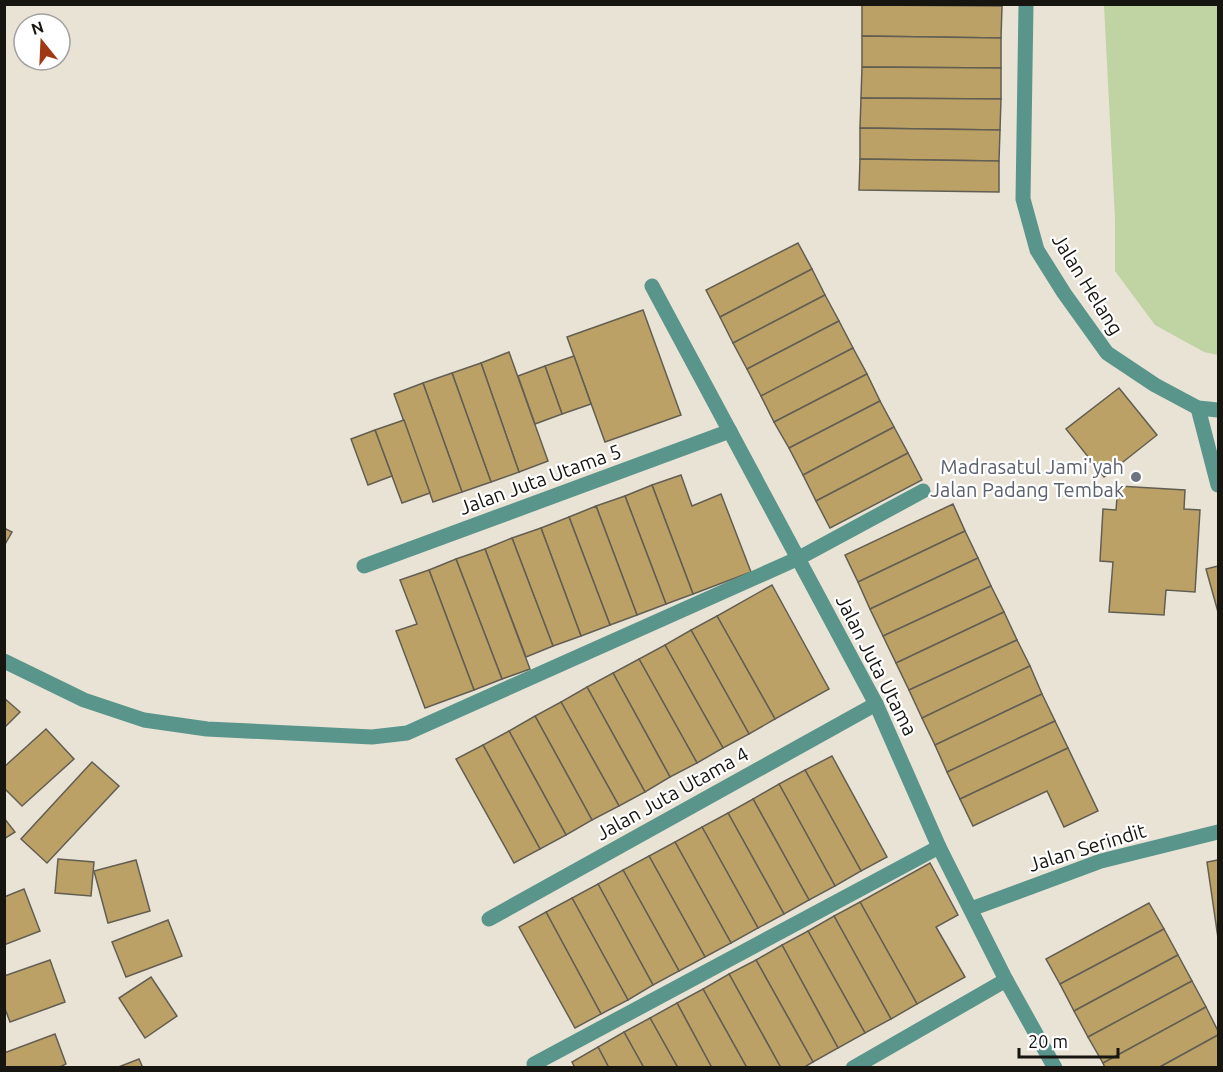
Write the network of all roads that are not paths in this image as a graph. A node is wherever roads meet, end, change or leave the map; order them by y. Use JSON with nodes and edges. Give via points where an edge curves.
{"nodes":[{"id":1,"x":1026,"y":4,"type":"edge"},
{"id":2,"x":652,"y":286,"type":"dead end"},
{"id":3,"x":1198,"y":408,"type":"junction"},
{"id":4,"x":1218,"y":410,"type":"edge"},
{"id":5,"x":730,"y":431,"type":"junction"},
{"id":6,"x":1218,"y":485,"type":"edge"},
{"id":7,"x":923,"y":491,"type":"dead end"},
{"id":8,"x":798,"y":558,"type":"junction"},
{"id":9,"x":364,"y":566,"type":"dead end"},
{"id":10,"x":4,"y":661,"type":"edge"},
{"id":11,"x":876,"y":704,"type":"junction"},
{"id":12,"x":1218,"y":832,"type":"edge"},
{"id":13,"x":939,"y":847,"type":"junction"},
{"id":14,"x":971,"y":909,"type":"junction"},
{"id":15,"x":489,"y":919,"type":"dead end"},
{"id":16,"x":1006,"y":980,"type":"junction"},
{"id":17,"x":534,"y":1064,"type":"dead end"},
{"id":18,"x":853,"y":1068,"type":"edge"},
{"id":19,"x":1055,"y":1068,"type":"edge"}],
"edges":[{"from":1,"to":3,"type":"street","name":"Jalan Helang","via":[[1023,199],[1037,249],[1107,353]]},
{"from":2,"to":5,"type":"street","name":"Jalan Juta Utama"},
{"from":3,"to":4,"type":"street","name":"Jalan Helang"},
{"from":3,"to":6,"type":"street"},
{"from":5,"to":8,"type":"street","name":"Jalan Juta Utama"},
{"from":5,"to":9,"type":"street","name":"Jalan Juta Utama 5"},
{"from":7,"to":8,"type":"street"},
{"from":8,"to":10,"type":"street","via":[[407,733],[372,737],[207,729],[144,720],[84,700]]},
{"from":8,"to":11,"type":"street","name":"Jalan Juta Utama"},
{"from":11,"to":13,"type":"street","name":"Jalan Juta Utama"},
{"from":11,"to":15,"type":"street","name":"Jalan Juta Utama 4"},
{"from":12,"to":14,"type":"street","name":"Jalan Serindit","via":[[1101,861]]},
{"from":13,"to":14,"type":"street","name":"Jalan Juta Utama"},
{"from":13,"to":17,"type":"street"},
{"from":14,"to":16,"type":"street","name":"Jalan Juta Utama"},
{"from":16,"to":18,"type":"street"},
{"from":16,"to":19,"type":"street","name":"Jalan Juta Utama"}]}
